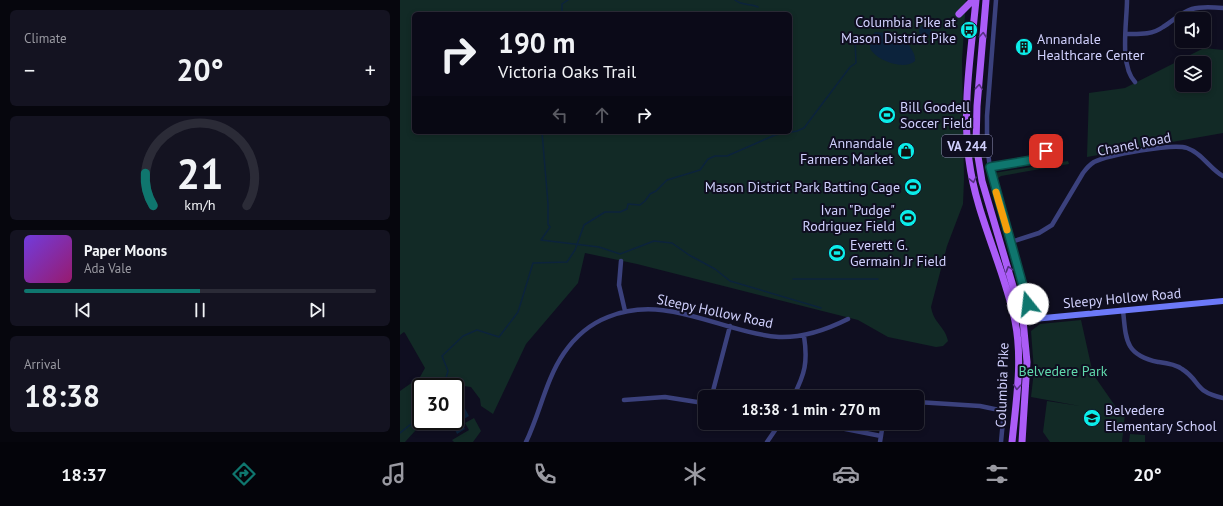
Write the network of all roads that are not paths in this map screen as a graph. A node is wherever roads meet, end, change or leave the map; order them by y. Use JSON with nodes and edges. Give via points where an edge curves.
{"nodes":[{"id":1,"x":973,"y":0,"type":"edge"},
{"id":2,"x":976,"y":0,"type":"edge"},
{"id":3,"x":986,"y":0,"type":"edge"},
{"id":4,"x":996,"y":0,"type":"edge"},
{"id":5,"x":1127,"y":0,"type":"edge"},
{"id":6,"x":1223,"y":8,"type":"edge"},
{"id":7,"x":959,"y":14,"type":"dead end"},
{"id":8,"x":1126,"y":34,"type":"junction"},
{"id":9,"x":1135,"y":82,"type":"dead end"},
{"id":10,"x":1046,"y":151,"type":"dead end"},
{"id":11,"x":990,"y":167,"type":"junction"},
{"id":12,"x":1223,"y":176,"type":"edge"},
{"id":13,"x":1011,"y":242,"type":"junction"},
{"id":14,"x":621,"y":261,"type":"dead end"},
{"id":15,"x":1223,"y":301,"type":"edge"},
{"id":16,"x":1123,"y":310,"type":"junction"},
{"id":17,"x":625,"y":311,"type":"junction"},
{"id":18,"x":848,"y":319,"type":"dead end"},
{"id":19,"x":1032,"y":319,"type":"junction"},
{"id":20,"x":1015,"y":320,"type":"junction"},
{"id":21,"x":1023,"y":320,"type":"junction"},
{"id":22,"x":730,"y":326,"type":"junction"},
{"id":23,"x":804,"y":336,"type":"junction"},
{"id":24,"x":713,"y":390,"type":"edge"},
{"id":25,"x":798,"y":390,"type":"edge"},
{"id":26,"x":1223,"y":398,"type":"edge"},
{"id":27,"x":624,"y":400,"type":"dead end"},
{"id":28,"x":698,"y":402,"type":"edge"},
{"id":29,"x":924,"y":402,"type":"edge"},
{"id":30,"x":775,"y":430,"type":"edge"},
{"id":31,"x":851,"y":430,"type":"edge"},
{"id":32,"x":882,"y":430,"type":"edge"},
{"id":33,"x":881,"y":436,"type":"junction"},
{"id":34,"x":526,"y":442,"type":"edge"},
{"id":35,"x":767,"y":442,"type":"edge"},
{"id":36,"x":880,"y":442,"type":"edge"},
{"id":37,"x":1001,"y":442,"type":"edge"},
{"id":38,"x":1012,"y":442,"type":"edge"},
{"id":39,"x":1022,"y":442,"type":"edge"}],
"edges":[{"from":1,"to":7,"type":"main road"},
{"from":2,"to":20,"type":"main road","name":"Columbia Pike","number":"VA 244","one_way":true,"via":[[967,106],[969,162],[973,184]]},
{"from":21,"to":3,"type":"main road","name":"Columbia Pike","number":"VA 244","one_way":true,"via":[[978,161],[977,106]]},
{"from":4,"to":11,"type":"street","via":[[987,116]]},
{"from":5,"to":8,"type":"street"},
{"from":6,"to":8,"type":"street","via":[[1192,9],[1176,16],[1164,27],[1153,32]]},
{"from":8,"to":9,"type":"street","via":[[1125,63],[1129,75]]},
{"from":10,"to":11,"type":"street","via":[[1032,160]]},
{"from":11,"to":13,"type":"street"},
{"from":12,"to":13,"type":"street","name":"Chanel Road","via":[[1197,153],[1180,146],[1099,160],[1088,167],[1052,225],[1039,233]]},
{"from":13,"to":19,"type":"street"},
{"from":14,"to":17,"type":"street","via":[[620,285]]},
{"from":15,"to":16,"type":"main road","name":"Sleepy Hollow Road"},
{"from":16,"to":19,"type":"main road","name":"Sleepy Hollow Road"},
{"from":16,"to":26,"type":"street","via":[[1128,342],[1134,352],[1145,359],[1180,367],[1201,389]]},
{"from":17,"to":22,"type":"street","name":"Sleepy Hollow Road","via":[[643,308],[668,310]]},
{"from":17,"to":34,"type":"street","name":"Sleepy Hollow Road","via":[[594,323],[578,336],[564,353]]},
{"from":18,"to":23,"type":"street","name":"Sleepy Hollow Road","via":[[826,330]]},
{"from":19,"to":21,"type":"main road","name":"Sleepy Hollow Road"},
{"from":20,"to":21,"type":"main road"},
{"from":20,"to":38,"type":"main road","name":"Columbia Pike","number":"VA 244","one_way":true,"via":[[1018,362]]},
{"from":21,"to":39,"type":"main road","name":"Columbia Pike","number":"VA 244","via":[[1027,362]]},
{"from":22,"to":23,"type":"street","name":"Sleepy Hollow Road","via":[[778,337]]},
{"from":22,"to":24,"type":"street"},
{"from":23,"to":25,"type":"street","via":[[806,365]]},
{"from":27,"to":28,"type":"street","via":[[665,397]]},
{"from":29,"to":37,"type":"street","via":[[1004,410]]},
{"from":30,"to":35,"type":"street"},
{"from":31,"to":33,"type":"street"},
{"from":32,"to":33,"type":"street"},
{"from":33,"to":36,"type":"street"}]}
